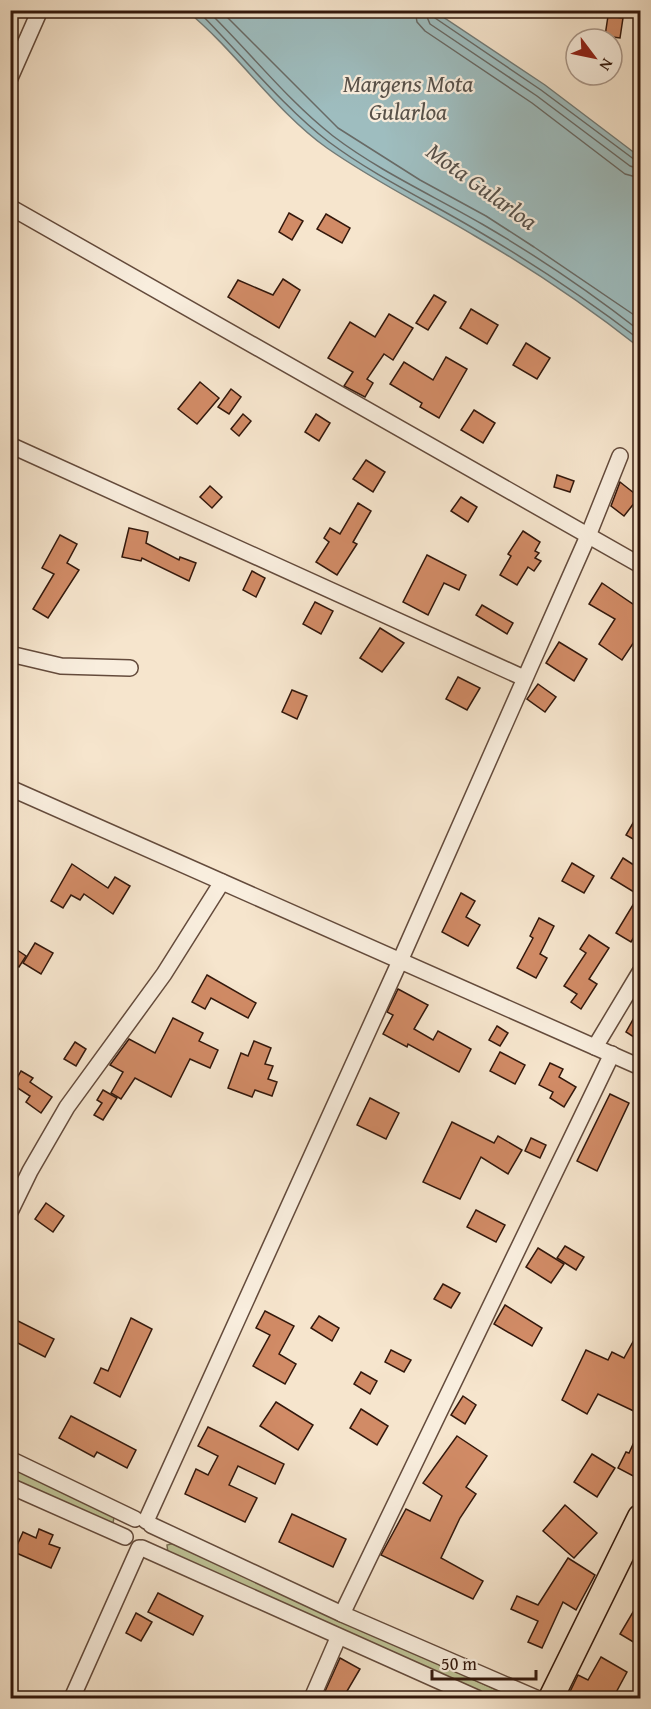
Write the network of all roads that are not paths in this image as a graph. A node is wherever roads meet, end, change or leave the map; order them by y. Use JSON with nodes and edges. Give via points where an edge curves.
{"nodes":[{"id":1,"x":40,"y":10,"type":"edge"},
{"id":2,"x":10,"y":78,"type":"edge"},
{"id":3,"x":10,"y":207,"type":"edge"},
{"id":4,"x":10,"y":445,"type":"edge"},
{"id":5,"x":620,"y":456,"type":"dead end"},
{"id":6,"x":588,"y":536,"type":"junction"},
{"id":7,"x":640,"y":565,"type":"edge"},
{"id":8,"x":10,"y":654,"type":"edge"},
{"id":9,"x":130,"y":668,"type":"dead end"},
{"id":10,"x":524,"y":678,"type":"junction"},
{"id":11,"x":10,"y":788,"type":"edge"},
{"id":12,"x":222,"y":882,"type":"junction"},
{"id":13,"x":400,"y":962,"type":"junction"},
{"id":14,"x":640,"y":972,"type":"edge"},
{"id":15,"x":595,"y":1047,"type":"junction"},
{"id":16,"x":612,"y":1054,"type":"junction"},
{"id":17,"x":640,"y":1067,"type":"edge"},
{"id":18,"x":10,"y":1212,"type":"edge"},
{"id":19,"x":10,"y":1459,"type":"edge"},
{"id":20,"x":10,"y":1486,"type":"edge"},
{"id":21,"x":640,"y":1517,"type":"edge"},
{"id":22,"x":144,"y":1522,"type":"junction"},
{"id":23,"x":124,"y":1537,"type":"junction"},
{"id":24,"x":140,"y":1548,"type":"junction"},
{"id":25,"x":342,"y":1614,"type":"junction"},
{"id":26,"x":338,"y":1638,"type":"junction"},
{"id":27,"x":72,"y":1698,"type":"edge"},
{"id":28,"x":312,"y":1698,"type":"edge"},
{"id":29,"x":477,"y":1698,"type":"edge"},
{"id":30,"x":536,"y":1698,"type":"edge"},
{"id":31,"x":551,"y":1698,"type":"edge"}],
"edges":[{"from":1,"to":2,"type":"street"},
{"from":3,"to":6,"type":"street"},
{"from":4,"to":10,"type":"street"},
{"from":5,"to":6,"type":"street"},
{"from":6,"to":7,"type":"street"},
{"from":6,"to":10,"type":"street"},
{"from":8,"to":9,"type":"street","via":[[61,666]]},
{"from":10,"to":13,"type":"street"},
{"from":11,"to":12,"type":"street"},
{"from":12,"to":13,"type":"street"},
{"from":12,"to":18,"type":"street","via":[[164,974],[67,1107]]},
{"from":13,"to":15,"type":"street"},
{"from":13,"to":22,"type":"street"},
{"from":14,"to":15,"type":"street"},
{"from":15,"to":16,"type":"street"},
{"from":16,"to":17,"type":"street"},
{"from":16,"to":25,"type":"street"},
{"from":19,"to":22,"type":"street"},
{"from":20,"to":23,"type":"street"},
{"from":21,"to":31,"type":"main road"},
{"from":22,"to":23,"type":"street","via":[[126,1526]]},
{"from":22,"to":24,"type":"street","via":[[153,1539]]},
{"from":22,"to":25,"type":"street"},
{"from":23,"to":24,"type":"street","via":[[132,1547]]},
{"from":24,"to":26,"type":"street"},
{"from":24,"to":27,"type":"street"},
{"from":25,"to":30,"type":"street"},
{"from":26,"to":28,"type":"street"},
{"from":26,"to":29,"type":"street"}]}
